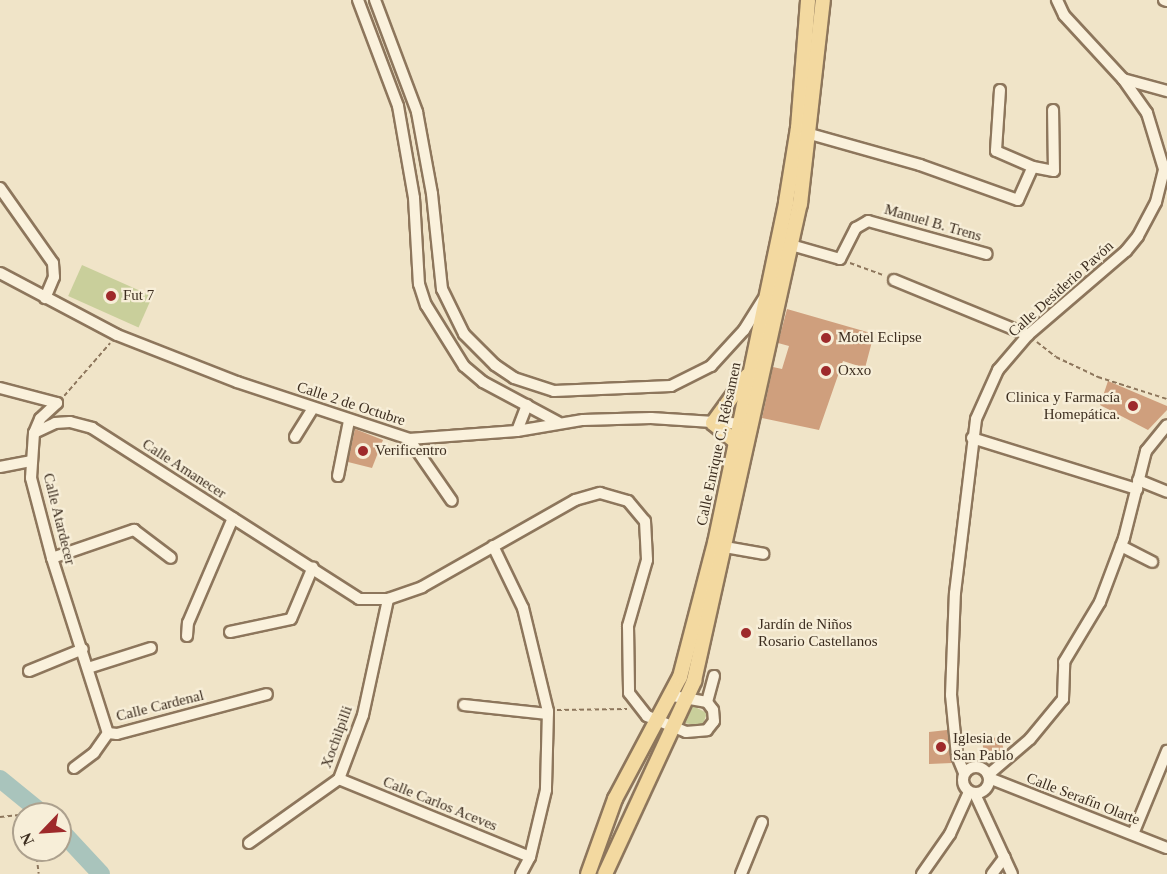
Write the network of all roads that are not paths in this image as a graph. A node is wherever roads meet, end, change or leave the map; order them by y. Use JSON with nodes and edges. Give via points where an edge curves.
{"nodes":[{"id":1,"x":358,"y":0,"type":"edge"},
{"id":2,"x":375,"y":0,"type":"edge"},
{"id":3,"x":808,"y":0,"type":"edge"},
{"id":4,"x":823,"y":0,"type":"edge"},
{"id":5,"x":1057,"y":0,"type":"edge"},
{"id":6,"x":1123,"y":79,"type":"junction"},
{"id":7,"x":1000,"y":90,"type":"dead end"},
{"id":8,"x":1167,"y":92,"type":"edge"},
{"id":9,"x":1053,"y":110,"type":"dead end"},
{"id":10,"x":421,"y":132,"type":"junction"},
{"id":11,"x":810,"y":134,"type":"junction"},
{"id":12,"x":404,"y":135,"type":"junction"},
{"id":13,"x":1033,"y":168,"type":"junction"},
{"id":14,"x":0,"y":188,"type":"edge"},
{"id":15,"x":791,"y":245,"type":"junction"},
{"id":16,"x":987,"y":254,"type":"dead end"},
{"id":17,"x":0,"y":273,"type":"edge"},
{"id":18,"x":894,"y":280,"type":"road end"},
{"id":19,"x":769,"y":291,"type":"junction"},
{"id":20,"x":42,"y":296,"type":"junction"},
{"id":21,"x":1028,"y":335,"type":"junction"},
{"id":22,"x":753,"y":364,"type":"junction"},
{"id":23,"x":0,"y":388,"type":"edge"},
{"id":24,"x":527,"y":405,"type":"junction"},
{"id":25,"x":313,"y":408,"type":"junction"},
{"id":26,"x":348,"y":421,"type":"junction"},
{"id":27,"x":558,"y":422,"type":"junction"},
{"id":28,"x":713,"y":423,"type":"junction"},
{"id":29,"x":747,"y":423,"type":"junction"},
{"id":30,"x":1167,"y":425,"type":"edge"},
{"id":31,"x":517,"y":431,"type":"junction"},
{"id":32,"x":33,"y":433,"type":"junction"},
{"id":33,"x":295,"y":437,"type":"dead end"},
{"id":34,"x":972,"y":438,"type":"junction"},
{"id":35,"x":409,"y":439,"type":"junction"},
{"id":36,"x":737,"y":443,"type":"junction"},
{"id":37,"x":30,"y":461,"type":"junction"},
{"id":38,"x":0,"y":467,"type":"edge"},
{"id":39,"x":338,"y":477,"type":"dead end"},
{"id":40,"x":1138,"y":484,"type":"junction"},
{"id":41,"x":1167,"y":492,"type":"edge"},
{"id":42,"x":452,"y":501,"type":"dead end"},
{"id":43,"x":233,"y":518,"type":"junction"},
{"id":44,"x":493,"y":546,"type":"junction"},
{"id":45,"x":1121,"y":546,"type":"junction"},
{"id":46,"x":725,"y":547,"type":"junction"},
{"id":47,"x":763,"y":554,"type":"dead end"},
{"id":48,"x":52,"y":558,"type":"junction"},
{"id":49,"x":171,"y":558,"type":"dead end"},
{"id":50,"x":1152,"y":562,"type":"dead end"},
{"id":51,"x":313,"y":567,"type":"junction"},
{"id":52,"x":388,"y":599,"type":"junction"},
{"id":53,"x":230,"y":632,"type":"dead end"},
{"id":54,"x":187,"y":636,"type":"dead end"},
{"id":55,"x":151,"y":648,"type":"dead end"},
{"id":56,"x":83,"y":649,"type":"junction"},
{"id":57,"x":88,"y":668,"type":"junction"},
{"id":58,"x":29,"y":671,"type":"dead end"},
{"id":59,"x":714,"y":676,"type":"dead end"},
{"id":60,"x":267,"y":694,"type":"dead end"},
{"id":61,"x":672,"y":696,"type":"junction"},
{"id":62,"x":687,"y":697,"type":"junction"},
{"id":63,"x":707,"y":702,"type":"junction"},
{"id":64,"x":464,"y":705,"type":"dead end"},
{"id":65,"x":548,"y":712,"type":"junction"},
{"id":66,"x":660,"y":721,"type":"junction"},
{"id":67,"x":674,"y":726,"type":"junction"},
{"id":68,"x":108,"y":733,"type":"junction"},
{"id":69,"x":1167,"y":751,"type":"edge"},
{"id":70,"x":74,"y":768,"type":"dead end"},
{"id":71,"x":964,"y":773,"type":"junction"},
{"id":72,"x":988,"y":776,"type":"junction"},
{"id":73,"x":339,"y":779,"type":"junction"},
{"id":74,"x":972,"y":793,"type":"junction"},
{"id":75,"x":762,"y":822,"type":"dead end"},
{"id":76,"x":1133,"y":834,"type":"junction"},
{"id":77,"x":249,"y":843,"type":"dead end"},
{"id":78,"x":1167,"y":848,"type":"edge"},
{"id":79,"x":530,"y":857,"type":"junction"},
{"id":80,"x":1005,"y":857,"type":"junction"},
{"id":81,"x":521,"y":874,"type":"edge"},
{"id":82,"x":588,"y":874,"type":"edge"},
{"id":83,"x":605,"y":874,"type":"edge"},
{"id":84,"x":741,"y":874,"type":"edge"},
{"id":85,"x":922,"y":874,"type":"edge"},
{"id":86,"x":992,"y":874,"type":"edge"},
{"id":87,"x":1012,"y":874,"type":"edge"}],
"edges":[{"from":1,"to":12,"type":"street","via":[[398,106]]},
{"from":2,"to":10,"type":"street"},
{"from":3,"to":19,"type":"main road","name":"Calle Enrique C. Rébsamen","via":[[798,128]]},
{"from":4,"to":11,"type":"main road","name":"Calle Enrique C. Rébsamen"},
{"from":5,"to":6,"type":"street","name":"Calle Desiderio Pavón","via":[[1076,30]]},
{"from":6,"to":8,"type":"street"},
{"from":6,"to":21,"type":"street","name":"Calle Desiderio Pavón","via":[[1147,113],[1160,146],[1164,169],[1156,202],[1126,251]]},
{"from":7,"to":13,"type":"street","via":[[996,151]]},
{"from":9,"to":13,"type":"street","via":[[1054,171]]},
{"from":10,"to":12,"type":"street"},
{"from":10,"to":19,"type":"street","via":[[442,289],[464,334],[477,350],[514,378],[536,387],[572,392],[671,386],[711,366],[744,330]]},
{"from":11,"to":13,"type":"street","via":[[920,165],[1018,200]]},
{"from":11,"to":15,"type":"main road","name":"Calle Enrique C. Rébsamen"},
{"from":12,"to":24,"type":"street","via":[[414,198],[419,284],[426,305],[464,366],[483,382]]},
{"from":14,"to":20,"type":"street","via":[[53,263]]},
{"from":15,"to":16,"type":"street","name":"Manuel B. Trens","via":[[840,259],[856,228],[868,221]]},
{"from":15,"to":29,"type":"main road","name":"Calle Enrique C. Rébsamen"},
{"from":17,"to":20,"type":"street","name":"Calle 2 de Octubre"},
{"from":18,"to":21,"type":"street"},
{"from":19,"to":22,"type":"main road","name":"Calle Enrique C. Rébsamen"},
{"from":20,"to":25,"type":"street","name":"Calle 2 de Octubre","via":[[117,336]]},
{"from":21,"to":34,"type":"street","name":"Calle Desiderio Pavón","via":[[986,389]]},
{"from":22,"to":28,"type":"main road"},
{"from":22,"to":29,"type":"main road","name":"Calle Enrique C. Rébsamen"},
{"from":23,"to":32,"type":"street","via":[[57,403],[40,419]]},
{"from":24,"to":27,"type":"street"},
{"from":24,"to":31,"type":"street"},
{"from":25,"to":26,"type":"street","name":"Calle 2 de Octubre"},
{"from":25,"to":33,"type":"street"},
{"from":26,"to":35,"type":"street","name":"Calle 2 de Octubre"},
{"from":26,"to":39,"type":"street"},
{"from":27,"to":28,"type":"street","name":"Calle 2 de Octubre","via":[[651,418]]},
{"from":27,"to":31,"type":"street","name":"Calle 2 de Octubre"},
{"from":28,"to":29,"type":"street","name":"Calle 2 de Octubre"},
{"from":28,"to":36,"type":"main road"},
{"from":29,"to":36,"type":"main road","name":"Calle Enrique C. Rébsamen"},
{"from":29,"to":46,"type":"main road","name":"Calle Enrique C. Rébsamen"},
{"from":30,"to":40,"type":"street","via":[[1146,451]]},
{"from":31,"to":35,"type":"street","name":"Calle 2 de Octubre"},
{"from":32,"to":37,"type":"street","name":"Calle Atardecer"},
{"from":32,"to":43,"type":"street","name":"Calle Amanecer","via":[[55,423],[92,428]]},
{"from":34,"to":40,"type":"street"},
{"from":34,"to":71,"type":"street","name":"Calle Desiderio Pavón","via":[[955,593],[951,695],[957,756]]},
{"from":35,"to":42,"type":"street"},
{"from":36,"to":61,"type":"main road","name":"Calle Enrique C. Rébsamen","via":[[715,543]]},
{"from":37,"to":38,"type":"street"},
{"from":37,"to":48,"type":"street","name":"Calle Atardecer"},
{"from":40,"to":41,"type":"street"},
{"from":40,"to":45,"type":"street"},
{"from":43,"to":51,"type":"street","name":"Calle Amanecer"},
{"from":43,"to":54,"type":"street","via":[[188,623]]},
{"from":44,"to":52,"type":"street","name":"Calle Amanecer","via":[[422,587]]},
{"from":44,"to":65,"type":"street","via":[[524,608]]},
{"from":44,"to":66,"type":"street","name":"Calle Amanecer","via":[[575,500],[600,494],[628,501],[645,521],[647,560],[628,626],[629,693],[637,709]]},
{"from":45,"to":50,"type":"street"},
{"from":45,"to":72,"type":"street","via":[[1100,602],[1067,653],[1063,699],[1058,708]]},
{"from":46,"to":47,"type":"street"},
{"from":46,"to":62,"type":"main road","name":"Calle Enrique C. Rébsamen"},
{"from":48,"to":49,"type":"street","via":[[134,530]]},
{"from":48,"to":56,"type":"street","name":"Calle Atardecer"},
{"from":51,"to":52,"type":"street","name":"Calle Amanecer","via":[[358,599]]},
{"from":51,"to":53,"type":"street","via":[[291,619]]},
{"from":52,"to":73,"type":"street","name":"Xochilpilli","via":[[363,715]]},
{"from":55,"to":57,"type":"street"},
{"from":56,"to":57,"type":"street","name":"Calle Atardecer"},
{"from":56,"to":58,"type":"street"},
{"from":57,"to":68,"type":"street","name":"Calle Atardecer"},
{"from":59,"to":63,"type":"street"},
{"from":60,"to":68,"type":"street","name":"Calle Cardenal","via":[[117,734]]},
{"from":61,"to":62,"type":"street"},
{"from":61,"to":66,"type":"main road","name":"Calle Enrique C. Rébsamen"},
{"from":62,"to":63,"type":"street"},
{"from":62,"to":67,"type":"main road","name":"Calle Enrique C. Rébsamen"},
{"from":63,"to":67,"type":"street","via":[[714,721],[707,730],[686,732]]},
{"from":64,"to":65,"type":"street"},
{"from":65,"to":79,"type":"street","via":[[546,790]]},
{"from":66,"to":67,"type":"street"},
{"from":66,"to":82,"type":"main road","name":"Calle Enrique C. Rébsamen","via":[[615,800]]},
{"from":67,"to":83,"type":"main road","name":"Calle Enrique C. Rébsamen"},
{"from":68,"to":70,"type":"street","name":"Calle Cardenal","via":[[99,748]]},
{"from":69,"to":76,"type":"street"},
{"from":71,"to":72,"type":"street","via":[[976,767]]},
{"from":71,"to":74,"type":"street","via":[[962,780]]},
{"from":72,"to":74,"type":"street","via":[[987,788]]},
{"from":72,"to":76,"type":"street","name":"Calle Serafín Olarte"},
{"from":73,"to":77,"type":"street","name":"Xochilpilli"},
{"from":73,"to":79,"type":"street","name":"Calle Carlos Aceves"},
{"from":74,"to":80,"type":"street"},
{"from":74,"to":85,"type":"street"},
{"from":75,"to":84,"type":"street"},
{"from":76,"to":78,"type":"street","name":"Calle Serafín Olarte"},
{"from":79,"to":81,"type":"street"},
{"from":80,"to":86,"type":"street"},
{"from":80,"to":87,"type":"street"}]}
